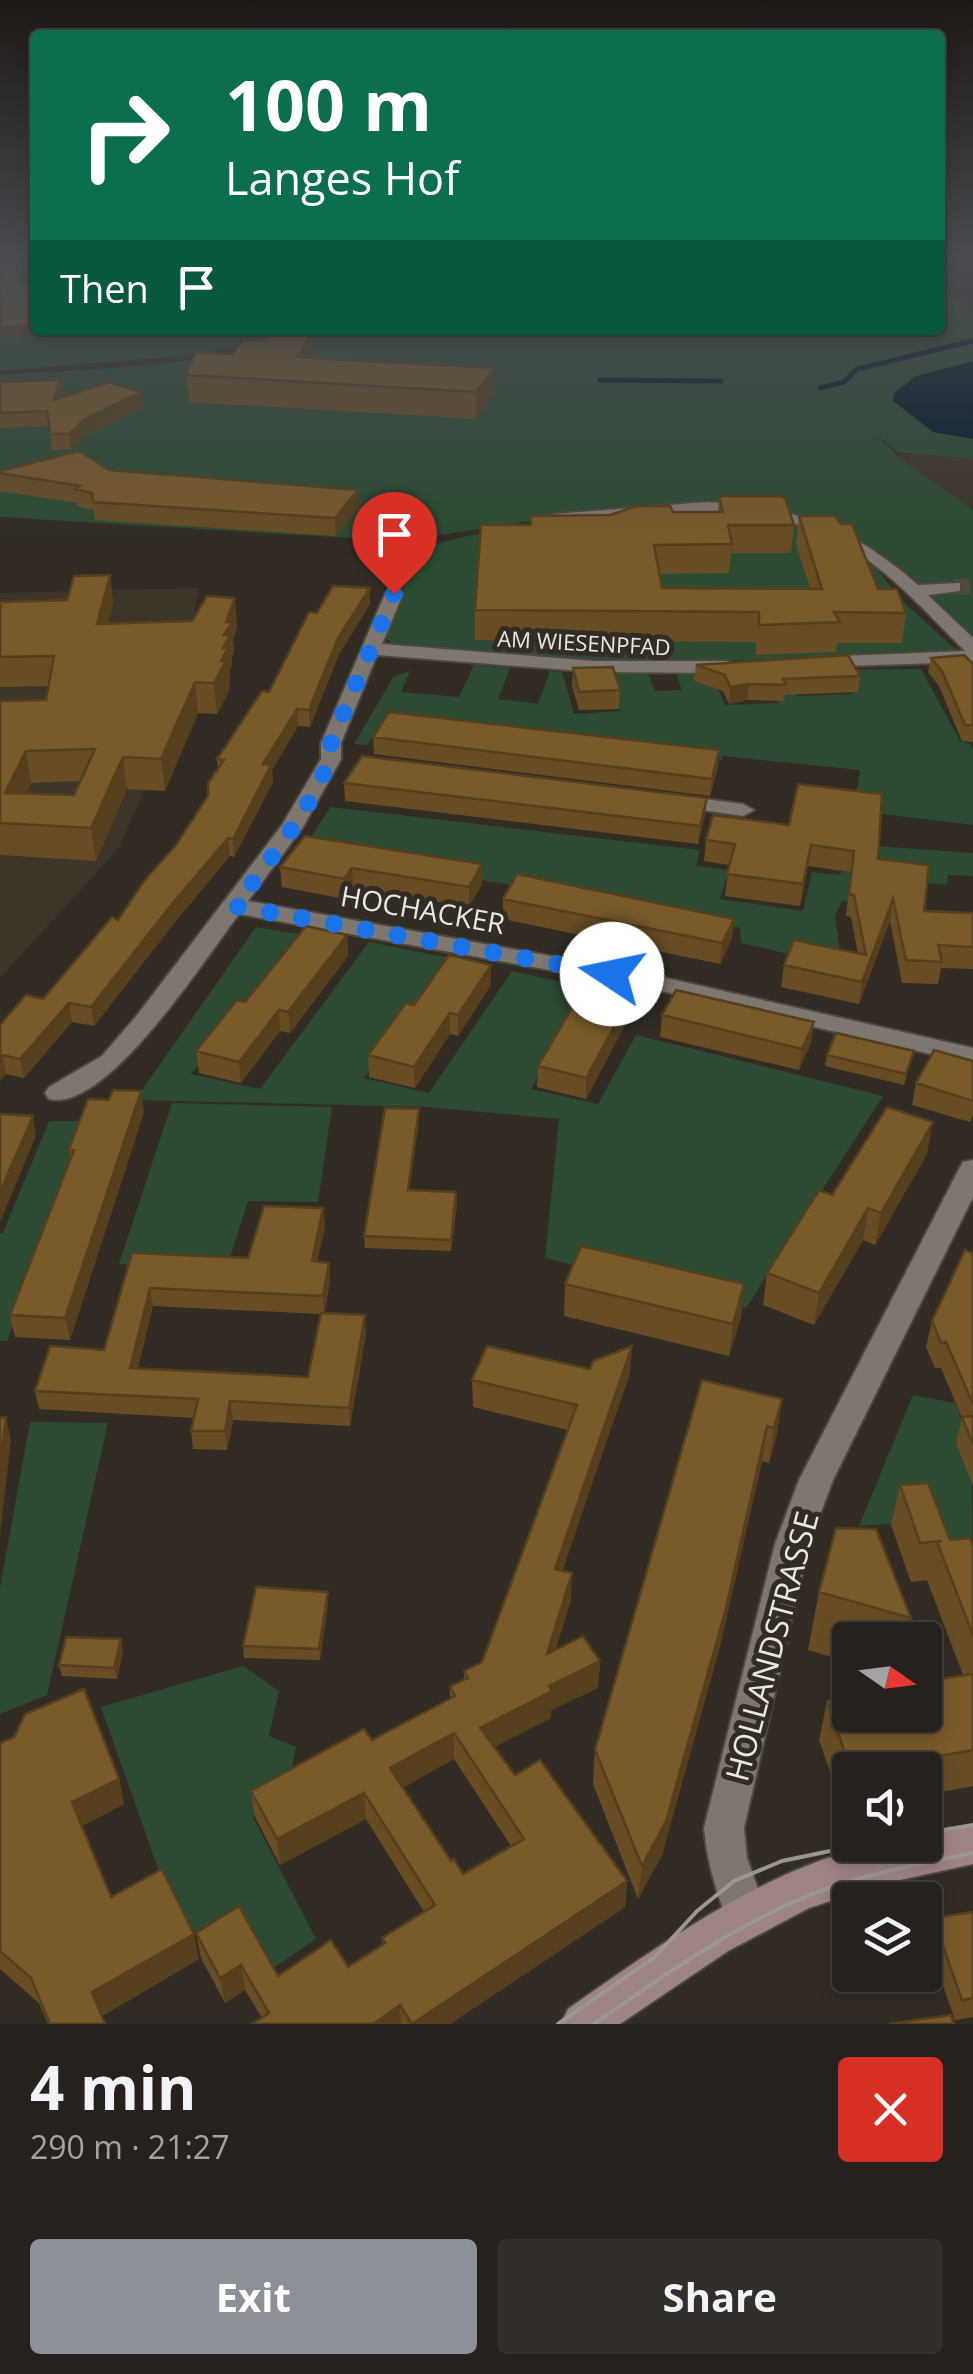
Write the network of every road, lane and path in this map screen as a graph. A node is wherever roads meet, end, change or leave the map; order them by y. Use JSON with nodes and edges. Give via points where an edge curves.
{"nodes":[{"id":1,"x":545,"y":520,"type":"edge"},
{"id":2,"x":954,"y":588,"type":"tunnel mouth"},
{"id":3,"x":913,"y":592,"type":"junction"},
{"id":4,"x":394,"y":594,"type":"dead end"},
{"id":5,"x":973,"y":648,"type":"edge"},
{"id":6,"x":373,"y":649,"type":"junction"},
{"id":7,"x":973,"y":656,"type":"edge"},
{"id":8,"x":792,"y":664,"type":"edge"},
{"id":9,"x":754,"y":666,"type":"edge"},
{"id":10,"x":645,"y":798,"type":"edge"},
{"id":11,"x":743,"y":810,"type":"dead end"},
{"id":12,"x":235,"y":906,"type":"junction"},
{"id":13,"x":973,"y":1056,"type":"edge"},
{"id":14,"x":58,"y":1093,"type":"dead end"},
{"id":15,"x":973,"y":1169,"type":"edge"},
{"id":16,"x":973,"y":1845,"type":"edge"},
{"id":17,"x":748,"y":1916,"type":"junction"},
{"id":18,"x":582,"y":2024,"type":"edge"}],
"edges":[{"from":1,"to":3,"type":"street","via":[[686,506],[744,510],[848,540]]},
{"from":2,"to":3,"type":"street"},
{"from":3,"to":5,"type":"street"},
{"from":4,"to":6,"type":"street"},
{"from":6,"to":9,"type":"street","name":"AM WIESENPFAD","via":[[609,669]]},
{"from":6,"to":12,"type":"street","via":[[331,743],[341,760]]},
{"from":7,"to":8,"type":"street"},
{"from":10,"to":11,"type":"street"},
{"from":12,"to":13,"type":"street","name":"HOCHACKER","via":[[644,980]]},
{"from":12,"to":14,"type":"street","via":[[111,1062]]},
{"from":15,"to":17,"type":"street","name":"HOLLANDSTRASSE","via":[[816,1480],[792,1544],[724,1828],[726,1858]]},
{"from":16,"to":17,"type":"main road","via":[[852,1872]]},
{"from":17,"to":18,"type":"main road"}]}
